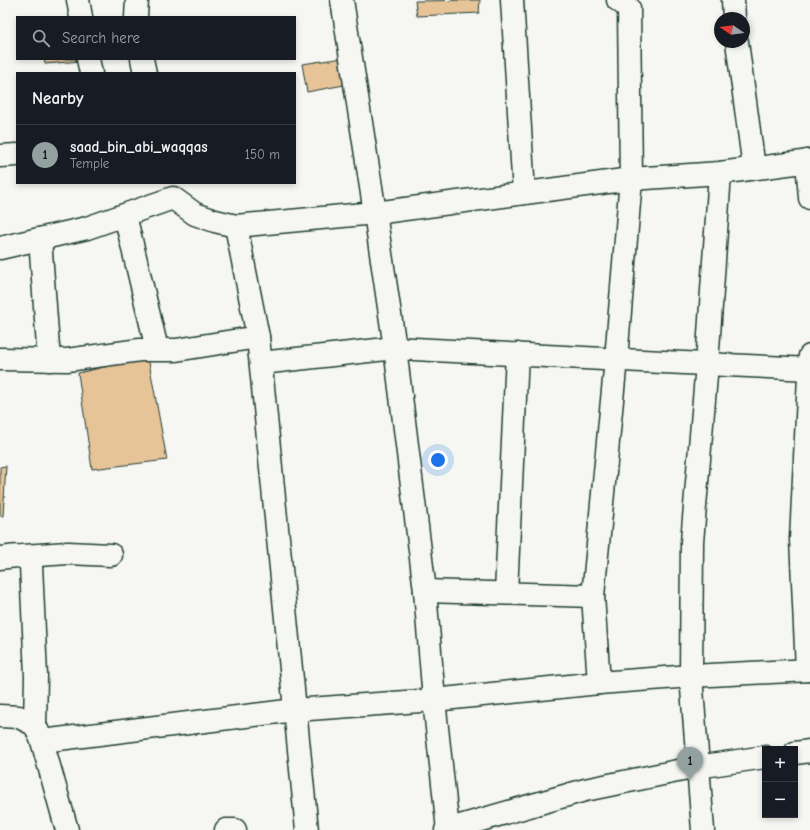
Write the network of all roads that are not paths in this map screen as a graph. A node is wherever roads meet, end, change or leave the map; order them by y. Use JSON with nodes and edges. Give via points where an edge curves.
{"nodes":[{"id":1,"x":78,"y":0,"type":"edge"},
{"id":2,"x":137,"y":0,"type":"edge"},
{"id":3,"x":342,"y":0,"type":"edge"},
{"id":4,"x":512,"y":0,"type":"edge"},
{"id":5,"x":618,"y":0,"type":"edge"},
{"id":6,"x":732,"y":0,"type":"edge"},
{"id":7,"x":733,"y":12,"type":"edge"},
{"id":8,"x":81,"y":16,"type":"edge"},
{"id":9,"x":136,"y":16,"type":"edge"},
{"id":10,"x":738,"y":48,"type":"edge"},
{"id":11,"x":88,"y":60,"type":"edge"},
{"id":12,"x":142,"y":60,"type":"edge"},
{"id":13,"x":91,"y":72,"type":"edge"},
{"id":14,"x":145,"y":72,"type":"edge"},
{"id":15,"x":16,"y":154,"type":"edge"},
{"id":16,"x":0,"y":156,"type":"edge"},
{"id":17,"x":809,"y":161,"type":"edge"},
{"id":18,"x":754,"y":168,"type":"junction"},
{"id":19,"x":720,"y":173,"type":"junction"},
{"id":20,"x":631,"y":180,"type":"junction"},
{"id":21,"x":170,"y":191,"type":"edge"},
{"id":22,"x":524,"y":193,"type":"junction"},
{"id":23,"x":810,"y":198,"type":"edge"},
{"id":24,"x":375,"y":213,"type":"junction"},
{"id":25,"x":125,"y":215,"type":"junction"},
{"id":26,"x":236,"y":226,"type":"junction"},
{"id":27,"x":40,"y":239,"type":"junction"},
{"id":28,"x":0,"y":248,"type":"edge"},
{"id":29,"x":258,"y":337,"type":"junction"},
{"id":30,"x":395,"y":348,"type":"junction"},
{"id":31,"x":157,"y":349,"type":"junction"},
{"id":32,"x":517,"y":354,"type":"junction"},
{"id":33,"x":0,"y":359,"type":"edge"},
{"id":34,"x":616,"y":359,"type":"junction"},
{"id":35,"x":49,"y":360,"type":"junction"},
{"id":36,"x":261,"y":363,"type":"junction"},
{"id":37,"x":707,"y":364,"type":"junction"},
{"id":38,"x":810,"y":364,"type":"edge"},
{"id":39,"x":110,"y":555,"type":"dead end"},
{"id":40,"x":23,"y":556,"type":"junction"},
{"id":41,"x":0,"y":558,"type":"edge"},
{"id":42,"x":425,"y":591,"type":"junction"},
{"id":43,"x":506,"y":594,"type":"junction"},
{"id":44,"x":593,"y":596,"type":"junction"},
{"id":45,"x":809,"y":670,"type":"edge"},
{"id":46,"x":691,"y":676,"type":"junction"},
{"id":47,"x":599,"y":683,"type":"junction"},
{"id":48,"x":434,"y":700,"type":"junction"},
{"id":49,"x":296,"y":710,"type":"junction"},
{"id":50,"x":0,"y":716,"type":"edge"},
{"id":51,"x":38,"y":733,"type":"junction"},
{"id":52,"x":810,"y":751,"type":"edge"},
{"id":53,"x":798,"y":753,"type":"edge"},
{"id":54,"x":762,"y":757,"type":"edge"},
{"id":55,"x":697,"y":767,"type":"junction"},
{"id":56,"x":67,"y":830,"type":"edge"},
{"id":57,"x":226,"y":830,"type":"edge"},
{"id":58,"x":235,"y":830,"type":"edge"},
{"id":59,"x":307,"y":830,"type":"edge"},
{"id":60,"x":448,"y":830,"type":"edge"},
{"id":61,"x":703,"y":830,"type":"edge"}],
"edges":[{"from":1,"to":8,"type":"street"},
{"from":2,"to":9,"type":"street"},
{"from":3,"to":24,"type":"street"},
{"from":4,"to":22,"type":"street"},
{"from":5,"to":20,"type":"street","via":[[629,8]]},
{"from":6,"to":7,"type":"street"},
{"from":10,"to":18,"type":"street"},
{"from":11,"to":13,"type":"street"},
{"from":12,"to":14,"type":"street"},
{"from":15,"to":16,"type":"street"},
{"from":17,"to":18,"type":"street"},
{"from":17,"to":23,"type":"street"},
{"from":18,"to":19,"type":"street"},
{"from":19,"to":20,"type":"street"},
{"from":19,"to":37,"type":"street"},
{"from":20,"to":22,"type":"street"},
{"from":20,"to":34,"type":"street"},
{"from":21,"to":25,"type":"street"},
{"from":21,"to":26,"type":"street","via":[[195,214]]},
{"from":22,"to":24,"type":"street"},
{"from":24,"to":26,"type":"street"},
{"from":24,"to":30,"type":"street"},
{"from":25,"to":27,"type":"street","via":[[87,228]]},
{"from":25,"to":31,"type":"street"},
{"from":26,"to":29,"type":"street"},
{"from":27,"to":28,"type":"street"},
{"from":27,"to":35,"type":"street"},
{"from":29,"to":31,"type":"street","via":[[176,350]]},
{"from":29,"to":36,"type":"street"},
{"from":30,"to":32,"type":"street"},
{"from":30,"to":36,"type":"street"},
{"from":30,"to":42,"type":"street"},
{"from":31,"to":35,"type":"street"},
{"from":32,"to":34,"type":"street"},
{"from":32,"to":43,"type":"street"},
{"from":33,"to":35,"type":"street"},
{"from":34,"to":37,"type":"street"},
{"from":34,"to":44,"type":"street"},
{"from":36,"to":49,"type":"street"},
{"from":37,"to":38,"type":"street"},
{"from":37,"to":46,"type":"street","via":[[692,542]]},
{"from":38,"to":45,"type":"street","via":[[801,538]]},
{"from":39,"to":40,"type":"street","via":[[68,553]]},
{"from":40,"to":41,"type":"street"},
{"from":40,"to":51,"type":"street","via":[[31,565]]},
{"from":42,"to":43,"type":"street"},
{"from":42,"to":48,"type":"street"},
{"from":43,"to":44,"type":"street"},
{"from":44,"to":47,"type":"street"},
{"from":45,"to":46,"type":"street"},
{"from":46,"to":47,"type":"street"},
{"from":46,"to":55,"type":"street"},
{"from":47,"to":48,"type":"street"},
{"from":48,"to":49,"type":"street"},
{"from":48,"to":60,"type":"street"},
{"from":49,"to":51,"type":"street"},
{"from":49,"to":59,"type":"street"},
{"from":50,"to":51,"type":"street","via":[[18,717]]},
{"from":51,"to":56,"type":"street"},
{"from":52,"to":53,"type":"street"},
{"from":54,"to":55,"type":"street"},
{"from":55,"to":60,"type":"street","via":[[585,790]]},
{"from":55,"to":61,"type":"street"},
{"from":57,"to":58,"type":"street"}]}
